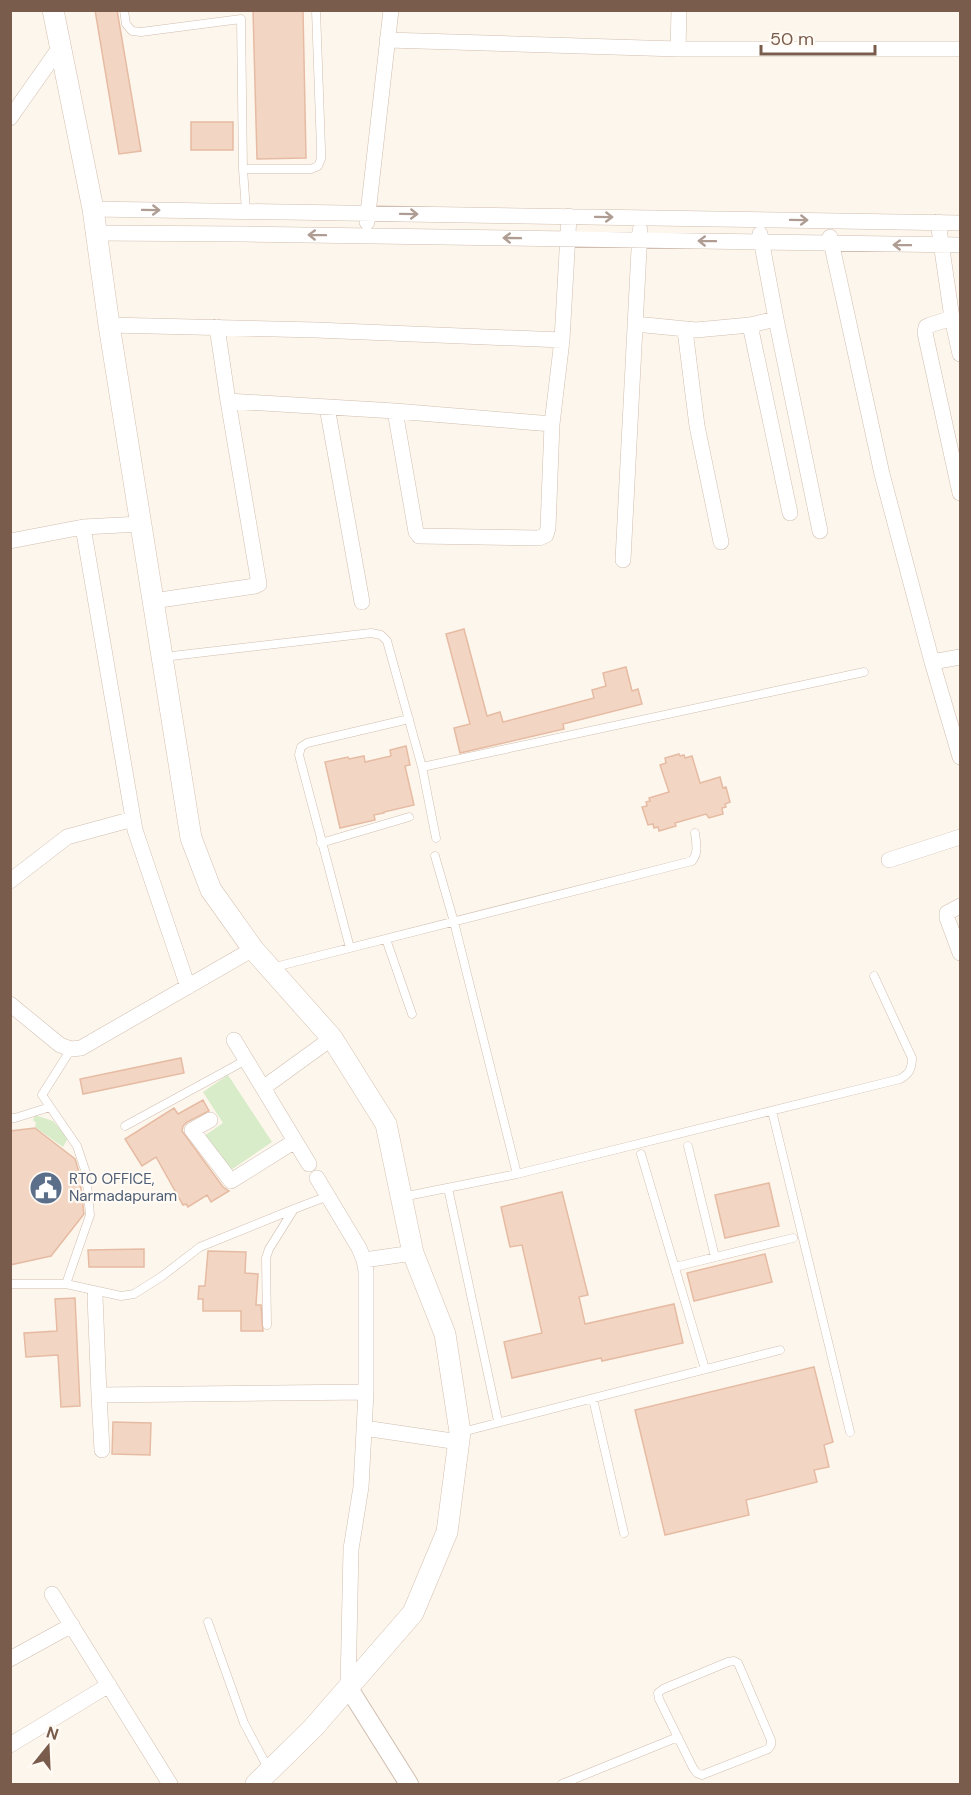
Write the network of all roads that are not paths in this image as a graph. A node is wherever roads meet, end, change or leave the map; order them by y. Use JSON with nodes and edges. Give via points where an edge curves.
{"nodes":[{"id":1,"x":53,"y":10,"type":"edge"},
{"id":2,"x":124,"y":10,"type":"edge"},
{"id":3,"x":316,"y":10,"type":"edge"},
{"id":4,"x":391,"y":10,"type":"edge"},
{"id":5,"x":679,"y":10,"type":"edge"},
{"id":6,"x":241,"y":15,"type":"edge"},
{"id":7,"x":387,"y":40,"type":"junction"},
{"id":8,"x":60,"y":47,"type":"junction"},
{"id":9,"x":678,"y":49,"type":"junction"},
{"id":10,"x":960,"y":49,"type":"edge"},
{"id":11,"x":16,"y":100,"type":"edge"},
{"id":12,"x":10,"y":118,"type":"edge"},
{"id":13,"x":243,"y":169,"type":"junction"},
{"id":14,"x":93,"y":209,"type":"junction"},
{"id":15,"x":246,"y":211,"type":"junction"},
{"id":16,"x":368,"y":213,"type":"junction"},
{"id":17,"x":570,"y":216,"type":"junction"},
{"id":18,"x":640,"y":217,"type":"junction"},
{"id":19,"x":758,"y":219,"type":"junction"},
{"id":20,"x":826,"y":221,"type":"junction"},
{"id":21,"x":938,"y":222,"type":"junction"},
{"id":22,"x":960,"y":223,"type":"edge"},
{"id":23,"x":96,"y":233,"type":"junction"},
{"id":24,"x":366,"y":235,"type":"junction"},
{"id":25,"x":568,"y":239,"type":"junction"},
{"id":26,"x":639,"y":240,"type":"junction"},
{"id":27,"x":762,"y":241,"type":"junction"},
{"id":28,"x":831,"y":244,"type":"junction"},
{"id":29,"x":960,"y":245,"type":"edge"},
{"id":30,"x":941,"y":246,"type":"junction"},
{"id":31,"x":952,"y":318,"type":"junction"},
{"id":32,"x":776,"y":319,"type":"junction"},
{"id":33,"x":635,"y":324,"type":"junction"},
{"id":34,"x":109,"y":325,"type":"junction"},
{"id":35,"x":750,"y":325,"type":"junction"},
{"id":36,"x":217,"y":327,"type":"junction"},
{"id":37,"x":685,"y":330,"type":"junction"},
{"id":38,"x":562,"y":340,"type":"junction"},
{"id":39,"x":960,"y":354,"type":"edge"},
{"id":40,"x":228,"y":401,"type":"junction"},
{"id":41,"x":327,"y":407,"type":"junction"},
{"id":42,"x":396,"y":411,"type":"junction"},
{"id":43,"x":552,"y":424,"type":"junction"},
{"id":44,"x":960,"y":494,"type":"edge"},
{"id":45,"x":790,"y":513,"type":"dead end"},
{"id":46,"x":141,"y":524,"type":"junction"},
{"id":47,"x":83,"y":527,"type":"junction"},
{"id":48,"x":820,"y":531,"type":"dead end"},
{"id":49,"x":10,"y":541,"type":"edge"},
{"id":50,"x":721,"y":542,"type":"dead end"},
{"id":51,"x":622,"y":560,"type":"dead end"},
{"id":52,"x":153,"y":601,"type":"junction"},
{"id":53,"x":362,"y":602,"type":"dead end"},
{"id":54,"x":162,"y":657,"type":"junction"},
{"id":55,"x":960,"y":657,"type":"edge"},
{"id":56,"x":932,"y":662,"type":"junction"},
{"id":57,"x":864,"y":672,"type":"dead end"},
{"id":58,"x":409,"y":719,"type":"junction"},
{"id":59,"x":960,"y":757,"type":"edge"},
{"id":60,"x":422,"y":766,"type":"junction"},
{"id":61,"x":409,"y":817,"type":"dead end"},
{"id":62,"x":133,"y":819,"type":"junction"},
{"id":63,"x":695,"y":833,"type":"dead end"},
{"id":64,"x":960,"y":837,"type":"edge"},
{"id":65,"x":436,"y":838,"type":"dead end"},
{"id":66,"x":321,"y":843,"type":"junction"},
{"id":67,"x":435,"y":856,"type":"dead end"},
{"id":68,"x":889,"y":860,"type":"dead end"},
{"id":69,"x":10,"y":881,"type":"edge"},
{"id":70,"x":960,"y":906,"type":"edge"},
{"id":71,"x":454,"y":922,"type":"junction"},
{"id":72,"x":386,"y":939,"type":"junction"},
{"id":73,"x":350,"y":948,"type":"junction"},
{"id":74,"x":253,"y":949,"type":"junction"},
{"id":75,"x":960,"y":952,"type":"edge"},
{"id":76,"x":270,"y":968,"type":"junction"},
{"id":77,"x":874,"y":976,"type":"dead end"},
{"id":78,"x":188,"y":987,"type":"junction"},
{"id":79,"x":10,"y":1004,"type":"edge"},
{"id":80,"x":412,"y":1014,"type":"dead end"},
{"id":81,"x":333,"y":1038,"type":"junction"},
{"id":82,"x":234,"y":1040,"type":"dead end"},
{"id":83,"x":71,"y":1049,"type":"junction"},
{"id":84,"x":246,"y":1060,"type":"junction"},
{"id":85,"x":263,"y":1088,"type":"junction"},
{"id":86,"x":50,"y":1107,"type":"junction"},
{"id":87,"x":772,"y":1111,"type":"junction"},
{"id":88,"x":10,"y":1118,"type":"edge"},
{"id":89,"x":210,"y":1119,"type":"dead end"},
{"id":90,"x":124,"y":1126,"type":"dead end"},
{"id":91,"x":295,"y":1141,"type":"junction"},
{"id":92,"x":688,"y":1146,"type":"dead end"},
{"id":93,"x":641,"y":1154,"type":"dead end"},
{"id":94,"x":517,"y":1174,"type":"junction"},
{"id":95,"x":448,"y":1188,"type":"junction"},
{"id":96,"x":328,"y":1196,"type":"junction"},
{"id":97,"x":401,"y":1198,"type":"junction"},
{"id":98,"x":294,"y":1209,"type":"junction"},
{"id":99,"x":794,"y":1238,"type":"dead end"},
{"id":100,"x":413,"y":1253,"type":"junction"},
{"id":101,"x":715,"y":1257,"type":"junction"},
{"id":102,"x":364,"y":1260,"type":"junction"},
{"id":103,"x":675,"y":1268,"type":"junction"},
{"id":104,"x":10,"y":1284,"type":"edge"},
{"id":105,"x":66,"y":1284,"type":"junction"},
{"id":106,"x":95,"y":1296,"type":"dead end"},
{"id":107,"x":267,"y":1325,"type":"dead end"},
{"id":108,"x":780,"y":1350,"type":"dead end"},
{"id":109,"x":705,"y":1369,"type":"junction"},
{"id":110,"x":366,"y":1392,"type":"junction"},
{"id":111,"x":99,"y":1395,"type":"junction"},
{"id":112,"x":593,"y":1399,"type":"junction"},
{"id":113,"x":498,"y":1421,"type":"junction"},
{"id":114,"x":364,"y":1428,"type":"junction"},
{"id":115,"x":850,"y":1432,"type":"dead end"},
{"id":116,"x":460,"y":1437,"type":"junction"},
{"id":117,"x":102,"y":1450,"type":"dead end"},
{"id":118,"x":624,"y":1533,"type":"dead end"},
{"id":119,"x":52,"y":1594,"type":"dead end"},
{"id":120,"x":208,"y":1622,"type":"dead end"},
{"id":121,"x":72,"y":1625,"type":"junction"},
{"id":122,"x":10,"y":1659,"type":"edge"},
{"id":123,"x":109,"y":1685,"type":"junction"},
{"id":124,"x":348,"y":1687,"type":"junction"},
{"id":125,"x":678,"y":1737,"type":"junction"},
{"id":126,"x":10,"y":1745,"type":"edge"},
{"id":127,"x":263,"y":1778,"type":"edge"},
{"id":128,"x":170,"y":1785,"type":"edge"},
{"id":129,"x":409,"y":1785,"type":"edge"},
{"id":130,"x":562,"y":1785,"type":"edge"}],
"edges":[{"from":1,"to":8,"type":"main road"},
{"from":2,"to":6,"type":"lane","via":[[126,24],[132,31],[141,32]]},
{"from":3,"to":13,"type":"lane","via":[[321,149],[318,166]]},
{"from":4,"to":7,"type":"street"},
{"from":5,"to":9,"type":"street"},
{"from":6,"to":13,"type":"lane"},
{"from":7,"to":9,"type":"street"},
{"from":7,"to":16,"type":"street"},
{"from":8,"to":11,"type":"street"},
{"from":8,"to":14,"type":"main road"},
{"from":9,"to":10,"type":"street"},
{"from":11,"to":12,"type":"street"},
{"from":13,"to":15,"type":"lane"},
{"from":14,"to":15,"type":"street","one_way":true},
{"from":14,"to":23,"type":"main road"},
{"from":15,"to":16,"type":"street"},
{"from":16,"to":17,"type":"street","one_way":true},
{"from":16,"to":24,"type":"street"},
{"from":17,"to":18,"type":"street","one_way":true},
{"from":17,"to":25,"type":"street"},
{"from":18,"to":19,"type":"street"},
{"from":18,"to":26,"type":"street"},
{"from":19,"to":20,"type":"street","one_way":true},
{"from":19,"to":27,"type":"street"},
{"from":20,"to":21,"type":"street"},
{"from":20,"to":28,"type":"street"},
{"from":21,"to":22,"type":"street"},
{"from":21,"to":30,"type":"street"},
{"from":24,"to":23,"type":"street","one_way":true},
{"from":23,"to":34,"type":"main road"},
{"from":25,"to":24,"type":"street","one_way":true},
{"from":25,"to":26,"type":"street"},
{"from":25,"to":38,"type":"street"},
{"from":27,"to":26,"type":"street","one_way":true},
{"from":26,"to":33,"type":"street"},
{"from":27,"to":28,"type":"street"},
{"from":27,"to":32,"type":"street"},
{"from":30,"to":28,"type":"street","one_way":true},
{"from":28,"to":56,"type":"street","via":[[882,474]]},
{"from":29,"to":30,"type":"street"},
{"from":30,"to":31,"type":"street"},
{"from":31,"to":39,"type":"street"},
{"from":31,"to":44,"type":"street","via":[[926,327],[925,333]]},
{"from":32,"to":35,"type":"street"},
{"from":32,"to":48,"type":"street"},
{"from":33,"to":37,"type":"street"},
{"from":33,"to":51,"type":"street"},
{"from":34,"to":36,"type":"street"},
{"from":34,"to":46,"type":"main road"},
{"from":35,"to":37,"type":"street"},
{"from":35,"to":45,"type":"street"},
{"from":36,"to":38,"type":"street"},
{"from":36,"to":40,"type":"street"},
{"from":37,"to":50,"type":"street","via":[[697,426]]},
{"from":38,"to":43,"type":"street"},
{"from":40,"to":41,"type":"street"},
{"from":40,"to":52,"type":"street","via":[[260,584]]},
{"from":41,"to":42,"type":"street"},
{"from":41,"to":53,"type":"street"},
{"from":42,"to":43,"type":"street"},
{"from":42,"to":43,"type":"street","via":[[419,536],[546,535]]},
{"from":46,"to":47,"type":"street"},
{"from":46,"to":52,"type":"main road"},
{"from":47,"to":49,"type":"street"},
{"from":47,"to":62,"type":"street"},
{"from":52,"to":54,"type":"main road"},
{"from":54,"to":58,"type":"lane","via":[[381,635],[387,641]]},
{"from":54,"to":74,"type":"main road","via":[[191,838],[211,890]]},
{"from":55,"to":56,"type":"street"},
{"from":56,"to":59,"type":"street"},
{"from":57,"to":60,"type":"lane"},
{"from":58,"to":60,"type":"lane"},
{"from":58,"to":66,"type":"lane","via":[[301,747],[301,767]]},
{"from":60,"to":65,"type":"lane"},
{"from":61,"to":66,"type":"lane"},
{"from":62,"to":69,"type":"street","via":[[67,837]]},
{"from":62,"to":78,"type":"street"},
{"from":63,"to":71,"type":"lane","via":[[697,848],[692,861]]},
{"from":64,"to":68,"type":"street"},
{"from":66,"to":73,"type":"lane"},
{"from":67,"to":71,"type":"lane"},
{"from":70,"to":75,"type":"street","via":[[947,913]]},
{"from":71,"to":72,"type":"lane"},
{"from":71,"to":94,"type":"lane"},
{"from":72,"to":73,"type":"lane"},
{"from":72,"to":80,"type":"lane"},
{"from":73,"to":76,"type":"lane"},
{"from":74,"to":76,"type":"main road"},
{"from":74,"to":78,"type":"street"},
{"from":76,"to":81,"type":"main road"},
{"from":77,"to":87,"type":"lane","via":[[912,1058],[908,1075]]},
{"from":78,"to":83,"type":"street","via":[[81,1048]]},
{"from":79,"to":83,"type":"street","via":[[60,1045]]},
{"from":81,"to":85,"type":"street"},
{"from":81,"to":97,"type":"main road","via":[[386,1124]]},
{"from":82,"to":84,"type":"street"},
{"from":83,"to":86,"type":"lane","via":[[42,1095]]},
{"from":84,"to":85,"type":"street"},
{"from":84,"to":90,"type":"lane"},
{"from":85,"to":91,"type":"street"},
{"from":86,"to":88,"type":"lane"},
{"from":86,"to":105,"type":"lane","via":[[77,1146],[86,1173],[90,1215]]},
{"from":87,"to":94,"type":"lane"},
{"from":87,"to":115,"type":"lane"},
{"from":89,"to":91,"type":"street","via":[[192,1130],[231,1180]]},
{"from":91,"to":96,"type":"street"},
{"from":92,"to":101,"type":"lane"},
{"from":93,"to":103,"type":"lane"},
{"from":94,"to":95,"type":"lane"},
{"from":95,"to":97,"type":"lane"},
{"from":95,"to":113,"type":"lane"},
{"from":96,"to":98,"type":"lane"},
{"from":96,"to":102,"type":"street"},
{"from":97,"to":100,"type":"main road"},
{"from":98,"to":105,"type":"lane","via":[[200,1247],[134,1294],[121,1296]]},
{"from":98,"to":107,"type":"lane","via":[[266,1258]]},
{"from":99,"to":101,"type":"lane"},
{"from":100,"to":102,"type":"street"},
{"from":100,"to":116,"type":"main road","via":[[445,1334]]},
{"from":101,"to":103,"type":"lane"},
{"from":102,"to":110,"type":"street"},
{"from":103,"to":109,"type":"lane"},
{"from":104,"to":105,"type":"lane"},
{"from":106,"to":111,"type":"street"},
{"from":108,"to":109,"type":"lane"},
{"from":109,"to":112,"type":"lane"},
{"from":110,"to":111,"type":"street"},
{"from":110,"to":114,"type":"street"},
{"from":111,"to":117,"type":"street"},
{"from":112,"to":113,"type":"lane"},
{"from":112,"to":118,"type":"lane"},
{"from":113,"to":116,"type":"lane"},
{"from":114,"to":116,"type":"street"},
{"from":114,"to":124,"type":"street","via":[[361,1487],[351,1549]]},
{"from":116,"to":124,"type":"main road","via":[[447,1532],[413,1613]]},
{"from":119,"to":121,"type":"street"},
{"from":120,"to":127,"type":"lane"},
{"from":121,"to":122,"type":"street"},
{"from":121,"to":123,"type":"street"},
{"from":123,"to":126,"type":"street"},
{"from":123,"to":128,"type":"street"},
{"from":124,"to":127,"type":"main road"},
{"from":124,"to":129,"type":"street"},
{"from":125,"to":125,"type":"lane","via":[[658,1693],[728,1662],[738,1663],[771,1740],[768,1749],[702,1775],[693,1768]]},
{"from":125,"to":130,"type":"lane"}]}
